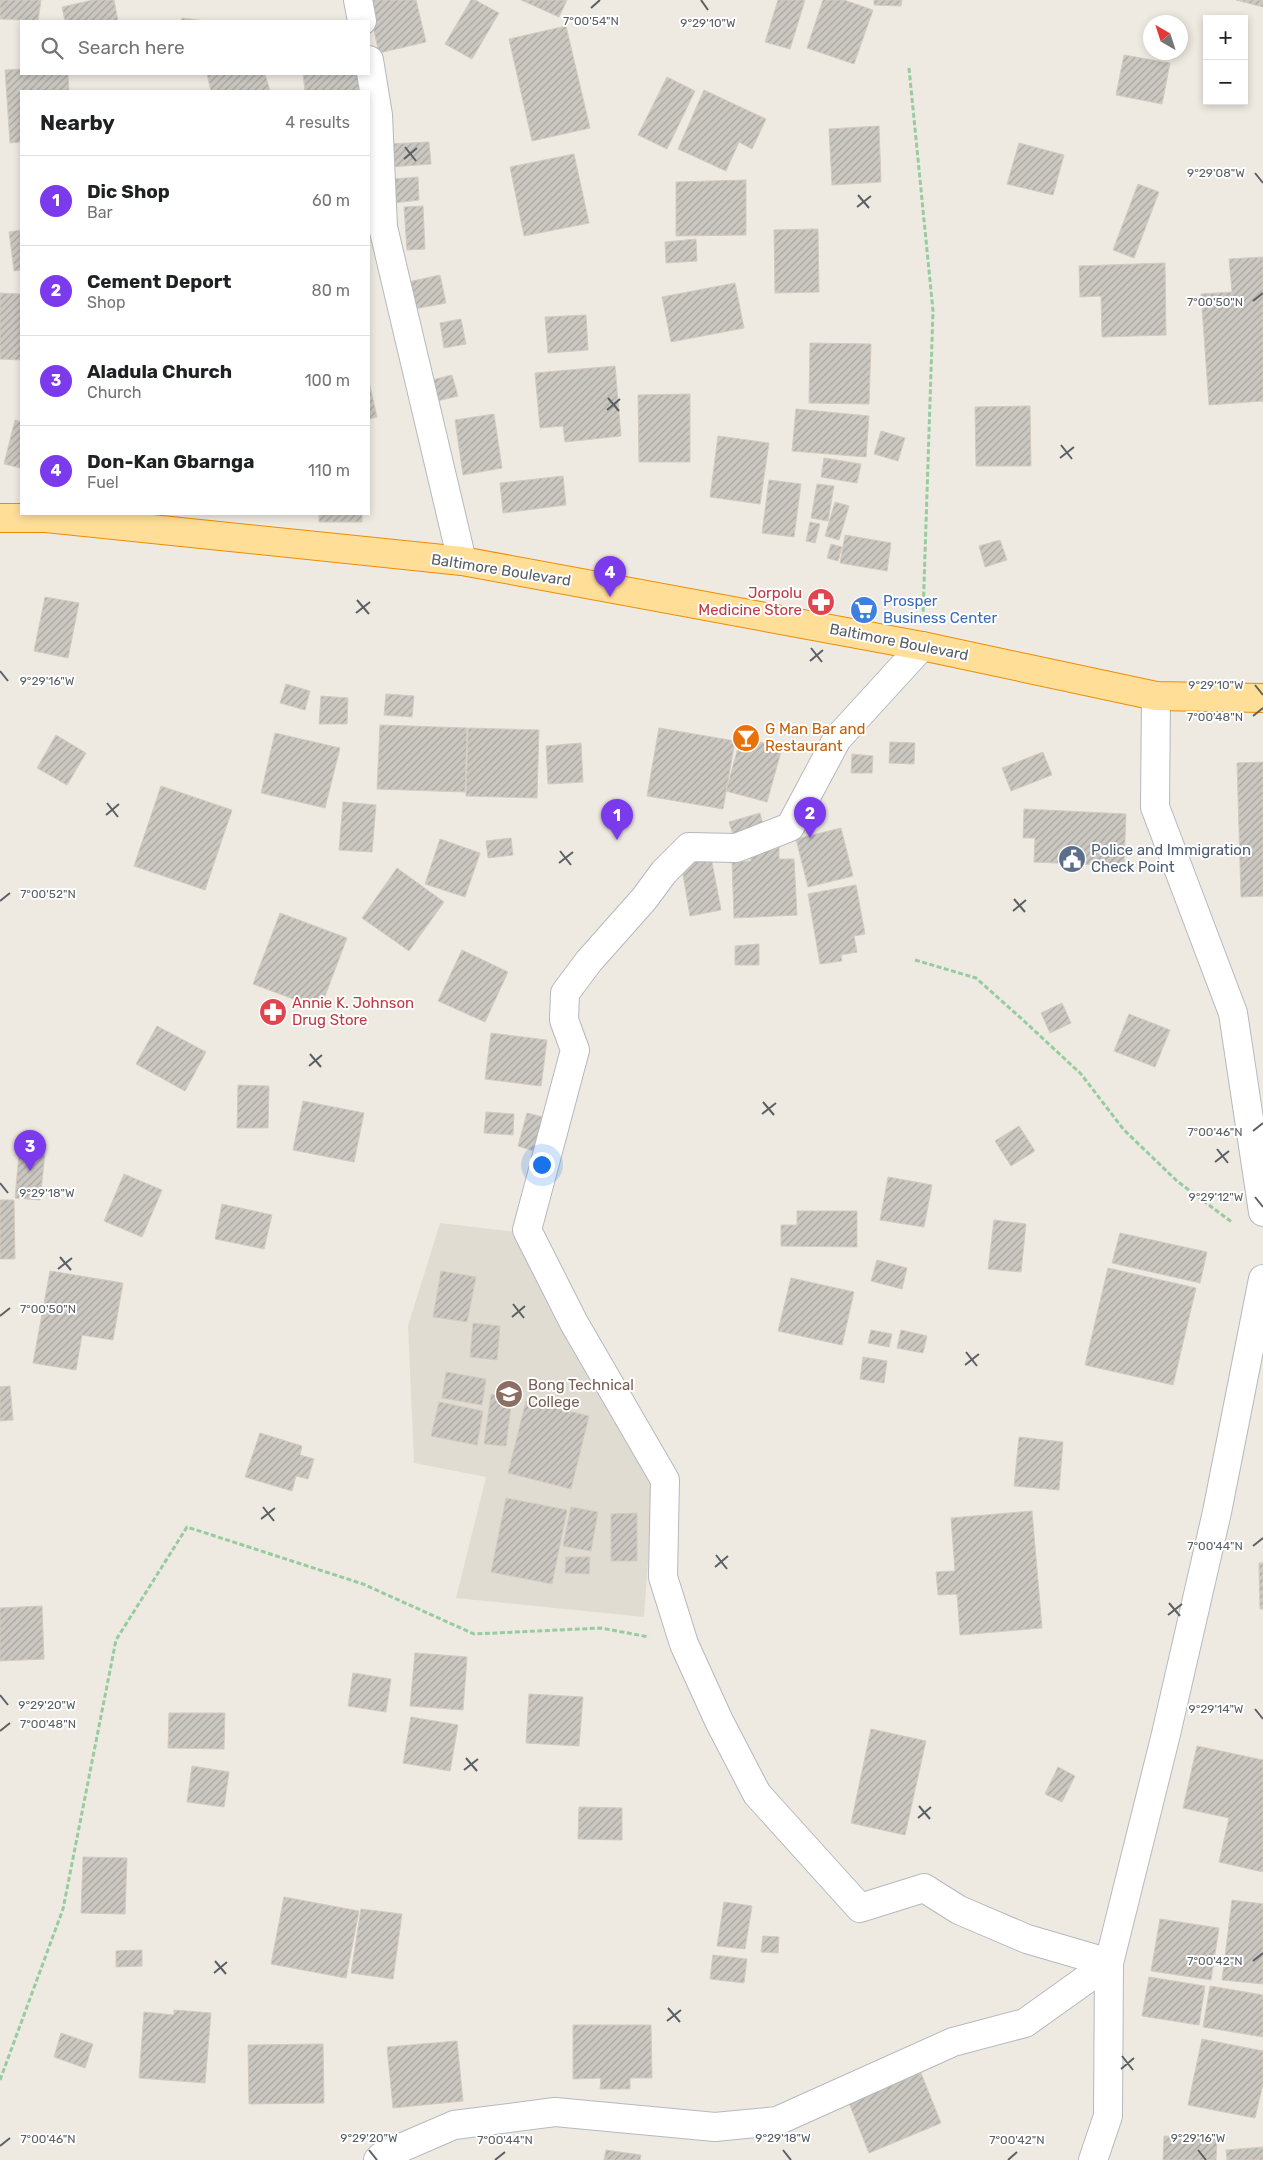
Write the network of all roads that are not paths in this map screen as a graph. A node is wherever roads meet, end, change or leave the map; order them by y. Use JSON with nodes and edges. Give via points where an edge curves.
{"nodes":[{"id":1,"x":358,"y":0,"type":"edge"},
{"id":2,"x":362,"y":20,"type":"edge"},
{"id":3,"x":370,"y":66,"type":"edge"},
{"id":4,"x":0,"y":518,"type":"edge"},
{"id":5,"x":462,"y":561,"type":"junction"},
{"id":6,"x":922,"y":646,"type":"junction"},
{"id":7,"x":1156,"y":696,"type":"junction"},
{"id":8,"x":1263,"y":698,"type":"edge"},
{"id":9,"x":1263,"y":1212,"type":"edge"},
{"id":10,"x":1263,"y":1279,"type":"edge"},
{"id":11,"x":1109,"y":1963,"type":"junction"},
{"id":12,"x":378,"y":2160,"type":"edge"},
{"id":13,"x":1093,"y":2160,"type":"edge"}],
"edges":[{"from":1,"to":2,"type":"street"},
{"from":3,"to":5,"type":"street","via":[[378,116],[383,226]]},
{"from":4,"to":5,"type":"highway","name":"Baltimore Boulevard","via":[[46,518]]},
{"from":5,"to":6,"type":"highway","name":"Baltimore Boulevard"},
{"from":6,"to":7,"type":"highway","name":"Baltimore Boulevard"},
{"from":6,"to":11,"type":"street","via":[[837,738],[790,827],[736,848],[689,847],[664,872],[565,993],[564,1020],[575,1050],[527,1230],[574,1324],[665,1480],[663,1577],[684,1644],[757,1794],[860,1908],[924,1888],[959,1910],[1027,1939]]},
{"from":7,"to":8,"type":"highway","name":"Baltimore Boulevard"},
{"from":7,"to":9,"type":"street","via":[[1156,807],[1233,1013]]},
{"from":10,"to":11,"type":"street","via":[[1217,1512]]},
{"from":11,"to":12,"type":"street","via":[[1025,2023],[953,2042],[777,2121],[714,2127],[555,2112],[454,2125]]},
{"from":11,"to":13,"type":"street","via":[[1108,2116]]}]}
